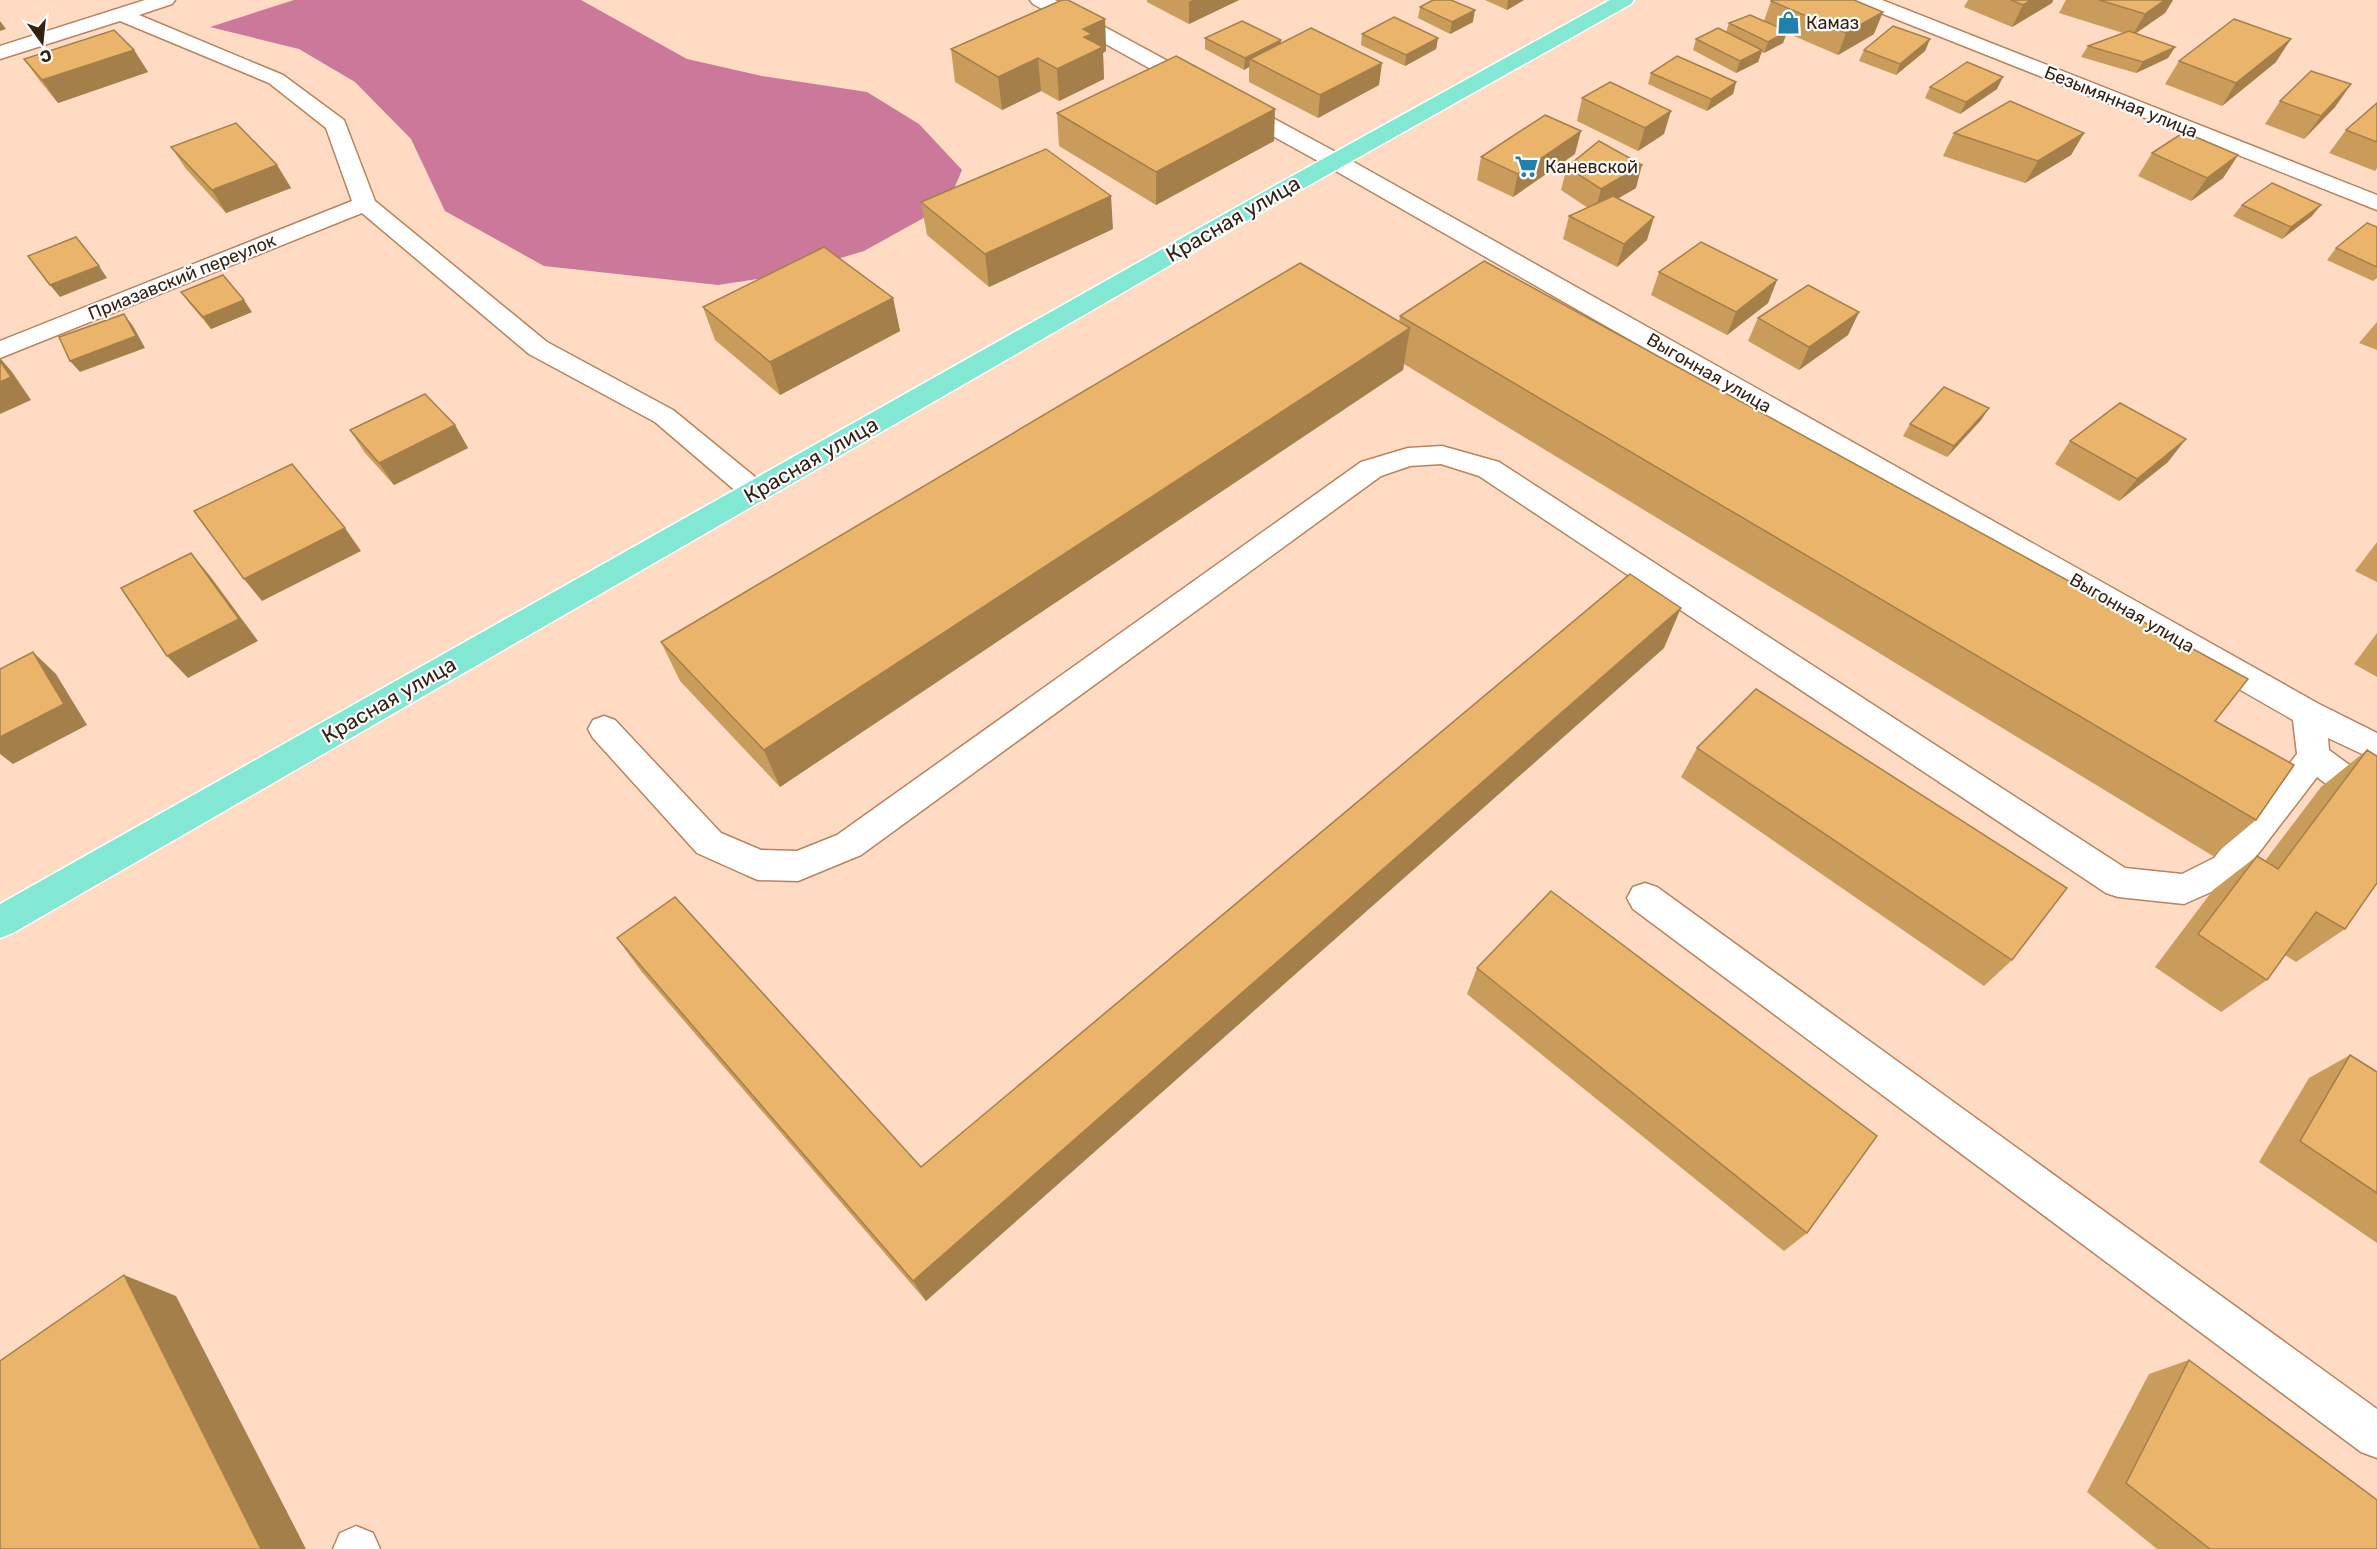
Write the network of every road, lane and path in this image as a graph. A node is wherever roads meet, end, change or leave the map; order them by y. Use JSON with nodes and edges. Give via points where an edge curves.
{"nodes":[{"id":1,"x":165,"y":0,"type":"edge"},
{"id":2,"x":1040,"y":0,"type":"edge"},
{"id":3,"x":1624,"y":0,"type":"edge"},
{"id":4,"x":1864,"y":0,"type":"edge"},
{"id":5,"x":78,"y":8,"type":"dead end"},
{"id":6,"x":120,"y":14,"type":"junction"},
{"id":7,"x":93,"y":22,"type":"junction"},
{"id":8,"x":0,"y":53,"type":"edge"},
{"id":9,"x":1335,"y":161,"type":"junction"},
{"id":10,"x":2377,"y":203,"type":"edge"},
{"id":11,"x":365,"y":204,"type":"junction"},
{"id":12,"x":0,"y":350,"type":"edge"},
{"id":13,"x":755,"y":492,"type":"junction"},
{"id":14,"x":2308,"y":713,"type":"junction"},
{"id":15,"x":604,"y":729,"type":"dead end"},
{"id":16,"x":2377,"y":748,"type":"edge"},
{"id":17,"x":2314,"y":757,"type":"junction"},
{"id":18,"x":2377,"y":803,"type":"edge"},
{"id":19,"x":1645,"y":898,"type":"dead end"},
{"id":20,"x":0,"y":922,"type":"edge"},
{"id":21,"x":2377,"y":1436,"type":"edge"}],
"edges":[{"from":1,"to":6,"type":"street"},
{"from":2,"to":9,"type":"street","name":"Выгонная улица"},
{"from":3,"to":9,"type":"main road","name":"Красная улица"},
{"from":4,"to":10,"type":"street","name":"Безымянная улица"},
{"from":5,"to":7,"type":"street"},
{"from":6,"to":7,"type":"street"},
{"from":6,"to":11,"type":"street","via":[[276,79],[336,125]]},
{"from":7,"to":8,"type":"street"},
{"from":9,"to":13,"type":"main road","name":"Красная улица"},
{"from":9,"to":14,"type":"street","name":"Выгонная улица"},
{"from":11,"to":12,"type":"street","name":"Приазавский переулок"},
{"from":11,"to":13,"type":"street","via":[[538,348],[664,416]]},
{"from":13,"to":20,"type":"main road","name":"Красная улица"},
{"from":14,"to":16,"type":"street","name":"Выгонная улица"},
{"from":14,"to":17,"type":"street"},
{"from":15,"to":17,"type":"street","via":[[710,843],[758,865],[798,866],[849,845],[1371,469],[1408,457],[1442,455],[1489,469],[2118,882],[2184,889],[2226,869]]},
{"from":17,"to":18,"type":"street"},
{"from":19,"to":21,"type":"street"}]}
